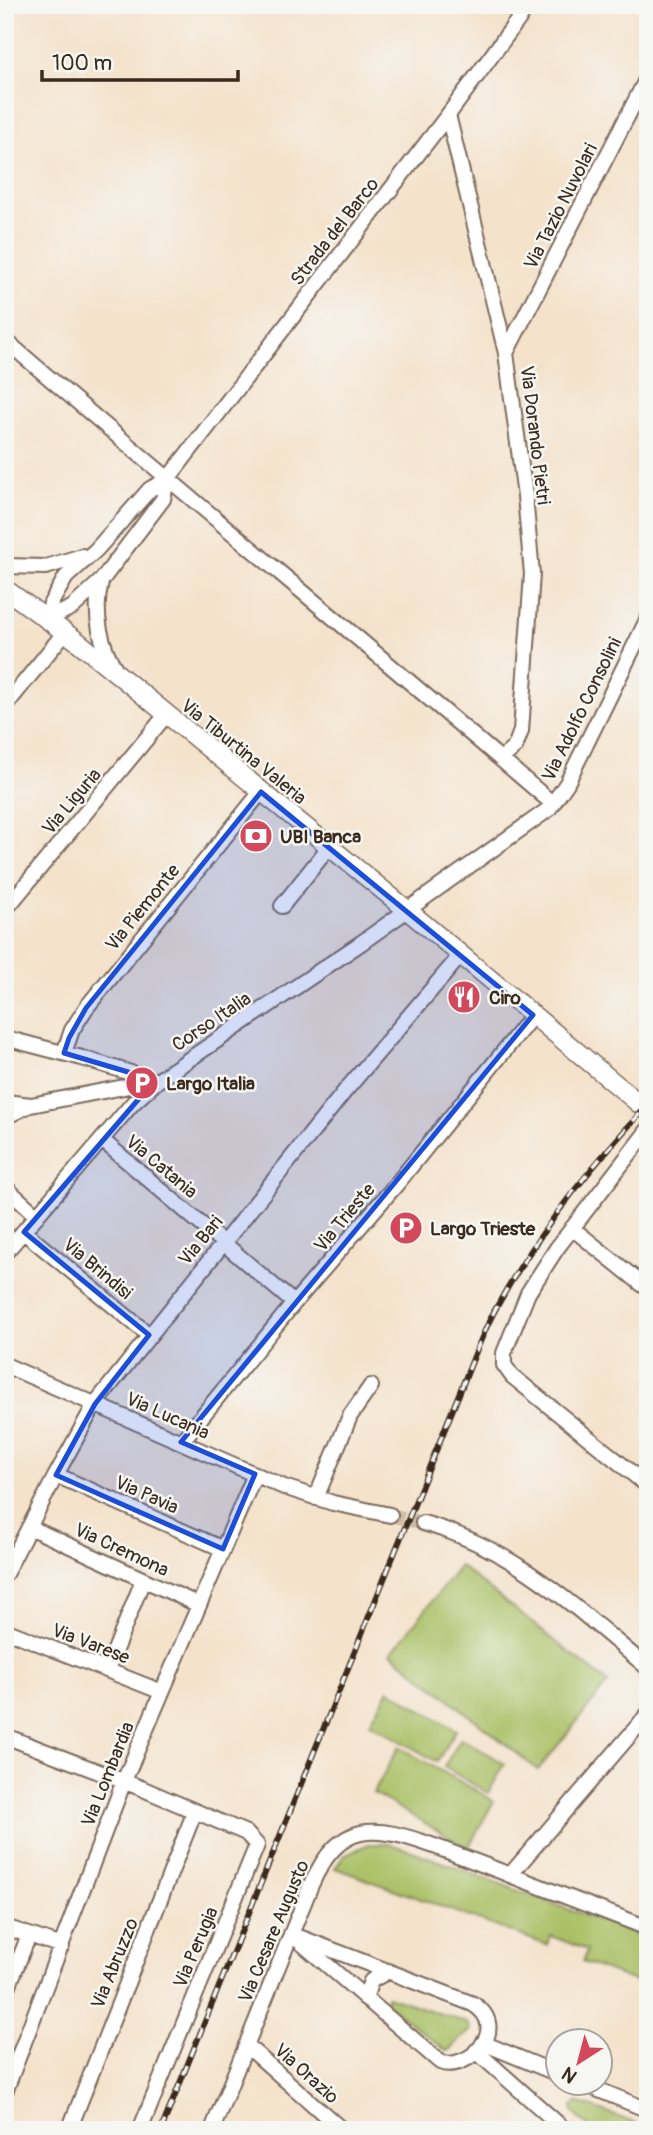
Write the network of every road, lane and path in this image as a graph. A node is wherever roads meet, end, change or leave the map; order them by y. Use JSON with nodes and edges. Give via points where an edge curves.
{"nodes":[{"id":1,"x":529,"y":5,"type":"edge"},
{"id":2,"x":648,"y":76,"type":"edge"},
{"id":3,"x":448,"y":115,"type":"junction"},
{"id":4,"x":5,"y":340,"type":"edge"},
{"id":5,"x":506,"y":353,"type":"junction"},
{"id":6,"x":167,"y":480,"type":"junction"},
{"id":7,"x":96,"y":550,"type":"junction"},
{"id":8,"x":5,"y":566,"type":"edge"},
{"id":9,"x":101,"y":581,"type":"junction"},
{"id":10,"x":5,"y":589,"type":"edge"},
{"id":11,"x":648,"y":618,"type":"edge"},
{"id":12,"x":48,"y":619,"type":"junction"},
{"id":13,"x":65,"y":632,"type":"junction"},
{"id":14,"x":124,"y":681,"type":"junction"},
{"id":15,"x":5,"y":706,"type":"edge"},
{"id":16,"x":166,"y":715,"type":"junction"},
{"id":17,"x":501,"y":759,"type":"junction"},
{"id":18,"x":261,"y":792,"type":"junction"},
{"id":19,"x":553,"y":804,"type":"junction"},
{"id":20,"x":329,"y":847,"type":"junction"},
{"id":21,"x":282,"y":905,"type":"dead end"},
{"id":22,"x":406,"y":909,"type":"junction"},
{"id":23,"x":5,"y":910,"type":"edge"},
{"id":24,"x":461,"y":955,"type":"junction"},
{"id":25,"x":533,"y":1015,"type":"junction"},
{"id":26,"x":5,"y":1038,"type":"edge"},
{"id":27,"x":64,"y":1053,"type":"junction"},
{"id":28,"x":157,"y":1081,"type":"junction"},
{"id":29,"x":5,"y":1102,"type":"edge"},
{"id":30,"x":31,"y":1105,"type":"junction"},
{"id":31,"x":648,"y":1111,"type":"edge"},
{"id":32,"x":5,"y":1117,"type":"edge"},
{"id":33,"x":648,"y":1130,"type":"edge"},
{"id":34,"x":102,"y":1140,"type":"junction"},
{"id":35,"x":5,"y":1187,"type":"edge"},
{"id":36,"x":37,"y":1216,"type":"junction"},
{"id":37,"x":572,"y":1228,"type":"junction"},
{"id":38,"x":24,"y":1232,"type":"junction"},
{"id":39,"x":223,"y":1243,"type":"junction"},
{"id":40,"x":5,"y":1253,"type":"edge"},
{"id":41,"x":648,"y":1289,"type":"edge"},
{"id":42,"x":294,"y":1303,"type":"junction"},
{"id":43,"x":149,"y":1335,"type":"junction"},
{"id":44,"x":5,"y":1365,"type":"edge"},
{"id":45,"x":371,"y":1386,"type":"dead end"},
{"id":46,"x":95,"y":1404,"type":"junction"},
{"id":47,"x":181,"y":1442,"type":"junction"},
{"id":48,"x":255,"y":1474,"type":"junction"},
{"id":49,"x":56,"y":1475,"type":"junction"},
{"id":50,"x":648,"y":1486,"type":"edge"},
{"id":51,"x":316,"y":1498,"type":"junction"},
{"id":52,"x":390,"y":1515,"type":"tunnel mouth"},
{"id":53,"x":423,"y":1523,"type":"tunnel mouth"},
{"id":54,"x":29,"y":1527,"type":"junction"},
{"id":55,"x":223,"y":1549,"type":"junction"},
{"id":56,"x":5,"y":1574,"type":"edge"},
{"id":57,"x":143,"y":1580,"type":"junction"},
{"id":58,"x":199,"y":1605,"type":"junction"},
{"id":59,"x":5,"y":1630,"type":"edge"},
{"id":60,"x":648,"y":1668,"type":"edge"},
{"id":61,"x":107,"y":1670,"type":"junction"},
{"id":62,"x":162,"y":1692,"type":"junction"},
{"id":63,"x":648,"y":1714,"type":"edge"},
{"id":64,"x":6,"y":1739,"type":"edge"},
{"id":65,"x":124,"y":1781,"type":"junction"},
{"id":66,"x":195,"y":1811,"type":"junction"},
{"id":67,"x":510,"y":1875,"type":"junction"},
{"id":68,"x":5,"y":1927,"type":"edge"},
{"id":69,"x":648,"y":1928,"type":"edge"},
{"id":70,"x":291,"y":1934,"type":"junction"},
{"id":71,"x":29,"y":1935,"type":"junction"},
{"id":72,"x":62,"y":1946,"type":"junction"},
{"id":73,"x":388,"y":1971,"type":"junction"},
{"id":74,"x":5,"y":1994,"type":"edge"},
{"id":75,"x":365,"y":1998,"type":"junction"},
{"id":76,"x":246,"y":2045,"type":"junction"},
{"id":77,"x":480,"y":2047,"type":"junction"},
{"id":78,"x":544,"y":2069,"type":"edge"},
{"id":79,"x":5,"y":2092,"type":"edge"},
{"id":80,"x":614,"y":2096,"type":"edge"},
{"id":81,"x":648,"y":2110,"type":"edge"},
{"id":82,"x":69,"y":2130,"type":"edge"},
{"id":83,"x":140,"y":2130,"type":"edge"},
{"id":84,"x":212,"y":2130,"type":"edge"},
{"id":85,"x":342,"y":2130,"type":"edge"},
{"id":86,"x":565,"y":2130,"type":"edge"}],
"edges":[{"from":1,"to":3,"type":"street","name":"Strada del Barco"},
{"from":2,"to":5,"type":"street","name":"Via Tazio Nuvolari"},
{"from":3,"to":5,"type":"street","name":"Via Dorando Pietri"},
{"from":3,"to":6,"type":"street","name":"Strada del Barco"},
{"from":4,"to":6,"type":"street"},
{"from":5,"to":17,"type":"street","name":"Via Dorando Pietri","via":[[532,574],[522,731],[515,747]]},
{"from":6,"to":7,"type":"street","name":"Strada del Barco","via":[[145,494]]},
{"from":6,"to":9,"type":"street","name":"Strada del Barco","via":[[163,499]]},
{"from":6,"to":17,"type":"street"},
{"from":7,"to":8,"type":"street","name":"Strada del Barco","via":[[52,566]]},
{"from":7,"to":12,"type":"street","name":"Strada del Barco","via":[[60,585]]},
{"from":9,"to":12,"type":"street","name":"Strada del Barco","via":[[74,607]]},
{"from":9,"to":14,"type":"street","via":[[100,630]]},
{"from":10,"to":12,"type":"main road","name":"Via Tiburtina Valeria"},
{"from":11,"to":19,"type":"street","name":"Via Adolfo Consolini"},
{"from":12,"to":13,"type":"main road","name":"Via Tiburtina Valeria"},
{"from":13,"to":14,"type":"main road","name":"Via Tiburtina Valeria"},
{"from":13,"to":15,"type":"street"},
{"from":14,"to":16,"type":"main road","name":"Via Tiburtina Valeria"},
{"from":16,"to":18,"type":"main road","name":"Via Tiburtina Valeria"},
{"from":16,"to":23,"type":"street","name":"Via Liguria"},
{"from":17,"to":19,"type":"street"},
{"from":18,"to":20,"type":"main road","name":"Via Tiburtina Valeria"},
{"from":18,"to":27,"type":"street","name":"Via Piemonte","via":[[86,1008]]},
{"from":19,"to":22,"type":"street","name":"Via Adolfo Consolini"},
{"from":20,"to":21,"type":"street"},
{"from":20,"to":22,"type":"main road","name":"Via Tiburtina Valeria"},
{"from":22,"to":24,"type":"main road","name":"Via Tiburtina Valeria"},
{"from":22,"to":28,"type":"street","name":"Corso Italia"},
{"from":24,"to":25,"type":"main road","name":"Via Tiburtina Valeria"},
{"from":24,"to":39,"type":"street","name":"Via Bari"},
{"from":25,"to":31,"type":"main road","name":"Via Tiburtina Valeria"},
{"from":25,"to":42,"type":"street","name":"Via Trieste"},
{"from":26,"to":27,"type":"street"},
{"from":27,"to":28,"type":"street"},
{"from":28,"to":30,"type":"street"},
{"from":28,"to":34,"type":"street","name":"Corso Italia"},
{"from":29,"to":30,"type":"street"},
{"from":30,"to":32,"type":"street"},
{"from":33,"to":37,"type":"street"},
{"from":34,"to":36,"type":"street","name":"Corso Italia"},
{"from":34,"to":39,"type":"street","name":"Via Catania"},
{"from":35,"to":36,"type":"street"},
{"from":36,"to":38,"type":"street","name":"Corso Italia"},
{"from":37,"to":41,"type":"street"},
{"from":37,"to":50,"type":"street","via":[[522,1306],[505,1348],[504,1365]]},
{"from":38,"to":40,"type":"street","name":"Corso Italia"},
{"from":38,"to":43,"type":"street","name":"Via Brindisi"},
{"from":39,"to":42,"type":"street","name":"Via Catania"},
{"from":39,"to":43,"type":"street","name":"Via Bari"},
{"from":42,"to":47,"type":"street","name":"Via Trieste"},
{"from":43,"to":46,"type":"street","name":"Via Bari"},
{"from":44,"to":46,"type":"street","name":"Via Lucania"},
{"from":45,"to":51,"type":"street","via":[[350,1416]]},
{"from":46,"to":47,"type":"street","name":"Via Lucania"},
{"from":46,"to":49,"type":"street","name":"Via Bari"},
{"from":47,"to":48,"type":"street","name":"Via Lucania"},
{"from":48,"to":51,"type":"street","name":"Via Lucania"},
{"from":48,"to":55,"type":"street","name":"Via Lombardia"},
{"from":49,"to":54,"type":"street","name":"Via Bari"},
{"from":49,"to":55,"type":"street","name":"Via Pavia"},
{"from":51,"to":52,"type":"street","name":"Via Lucania"},
{"from":53,"to":60,"type":"street","via":[[473,1540],[520,1565]]},
{"from":54,"to":56,"type":"street","name":"Via Bari"},
{"from":54,"to":57,"type":"street","name":"Via Cremona"},
{"from":55,"to":58,"type":"street","name":"Via Lombardia"},
{"from":57,"to":58,"type":"street","name":"Via Cremona"},
{"from":57,"to":61,"type":"street"},
{"from":58,"to":62,"type":"street","name":"Via Lombardia"},
{"from":59,"to":61,"type":"street","name":"Via Varese"},
{"from":61,"to":62,"type":"street","name":"Via Varese"},
{"from":62,"to":65,"type":"street","name":"Via Lombardia"},
{"from":63,"to":67,"type":"street"},
{"from":64,"to":65,"type":"street","name":"Via Perugia"},
{"from":65,"to":66,"type":"street","name":"Via Perugia"},
{"from":65,"to":72,"type":"street","name":"Via Lombardia"},
{"from":66,"to":82,"type":"street","name":"Via Abruzzo"},
{"from":66,"to":83,"type":"street","name":"Via Perugia","via":[[246,1833],[255,1841],[256,1851]]},
{"from":67,"to":69,"type":"street","name":"Via Cesare Augusto"},
{"from":67,"to":70,"type":"street","name":"Via Cesare Augusto","via":[[406,1837],[382,1831],[359,1833],[326,1855]]},
{"from":68,"to":71,"type":"street"},
{"from":70,"to":73,"type":"street"},
{"from":70,"to":75,"type":"street"},
{"from":70,"to":76,"type":"street","name":"Via Cesare Augusto"},
{"from":71,"to":72,"type":"street"},
{"from":71,"to":74,"type":"street"},
{"from":72,"to":79,"type":"street","name":"Via Lombardia"},
{"from":73,"to":75,"type":"street","via":[[371,1981]]},
{"from":73,"to":77,"type":"street","via":[[480,2009],[490,2027]]},
{"from":75,"to":77,"type":"street","via":[[444,2064],[460,2062]]},
{"from":76,"to":84,"type":"street","name":"Via Cesare Augusto"},
{"from":76,"to":85,"type":"street","name":"Via Orazio"},
{"from":77,"to":78,"type":"street"},
{"from":77,"to":86,"type":"street"},
{"from":80,"to":81,"type":"street"}]}
